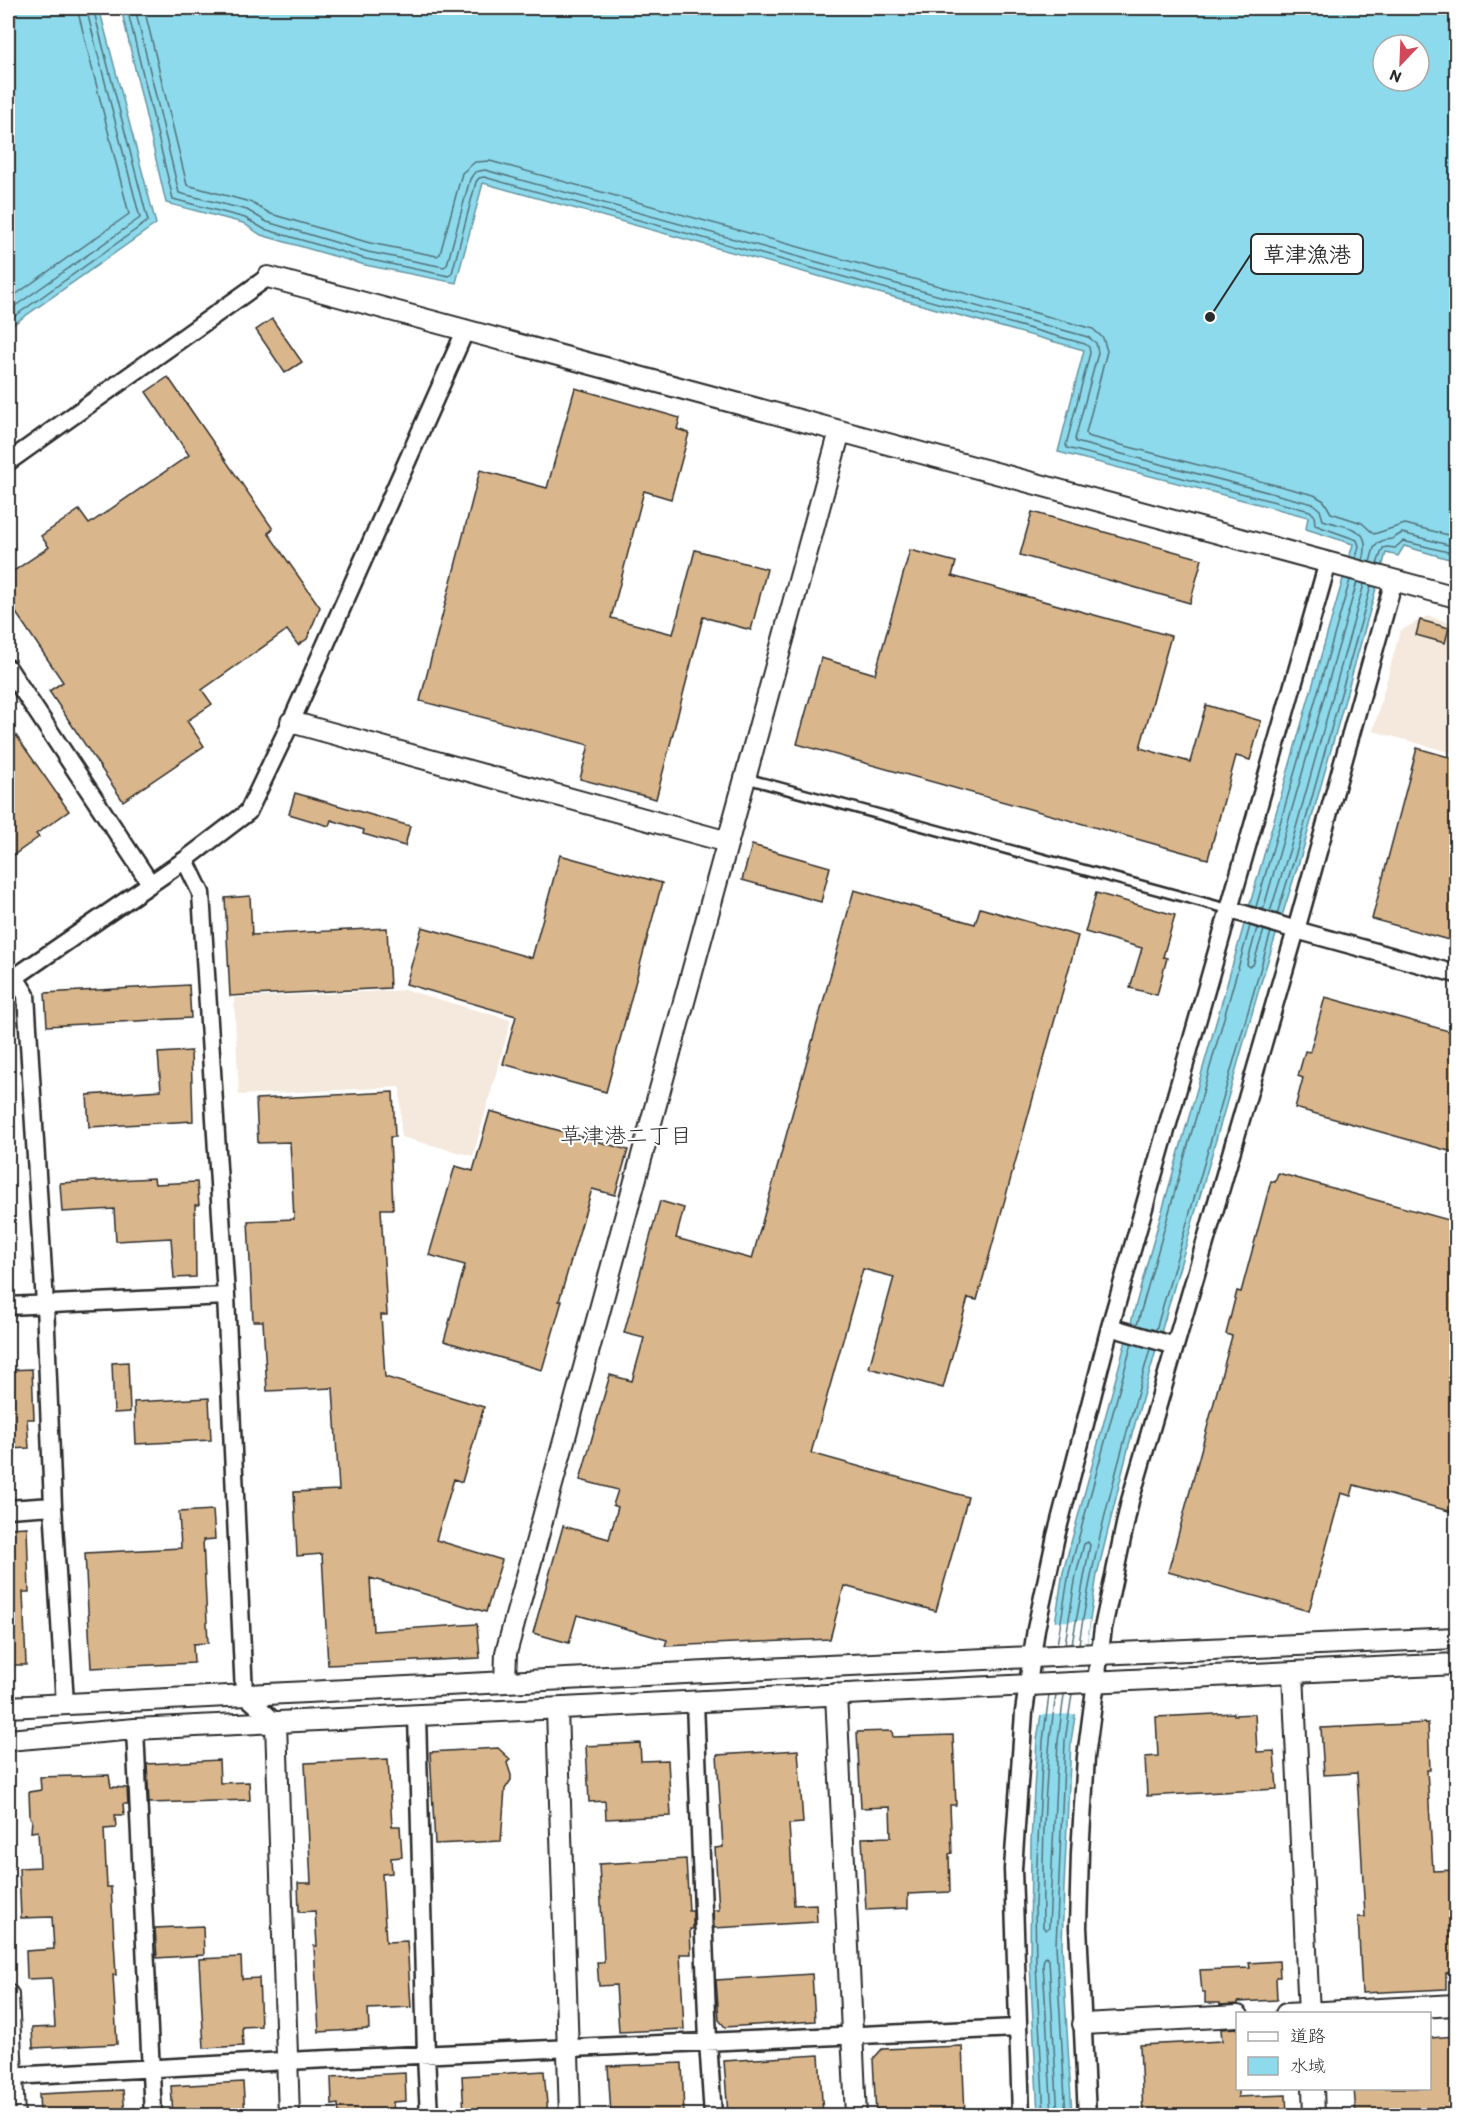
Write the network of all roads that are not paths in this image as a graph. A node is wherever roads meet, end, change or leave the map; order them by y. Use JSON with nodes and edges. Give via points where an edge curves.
{"nodes":[{"id":1,"x":268,"y":278,"type":"joint"},
{"id":2,"x":466,"y":329,"type":"junction"},
{"id":3,"x":840,"y":430,"type":"junction"},
{"id":4,"x":8,"y":462,"type":"edge"},
{"id":5,"x":1334,"y":563,"type":"junction"},
{"id":6,"x":1390,"y":579,"type":"junction"},
{"id":7,"x":1456,"y":597,"type":"edge"},
{"id":8,"x":8,"y":668,"type":"edge"},
{"id":9,"x":291,"y":722,"type":"junction"},
{"id":10,"x":745,"y":778,"type":"junction"},
{"id":11,"x":728,"y":842,"type":"junction"},
{"id":12,"x":185,"y":860,"type":"junction"},
{"id":13,"x":150,"y":883,"type":"junction"},
{"id":14,"x":1234,"y":911,"type":"junction"},
{"id":15,"x":1290,"y":928,"type":"junction"},
{"id":16,"x":1456,"y":974,"type":"edge"},
{"id":17,"x":11,"y":979,"type":"edge"},
{"id":18,"x":226,"y":1296,"type":"junction"},
{"id":19,"x":45,"y":1304,"type":"junction"},
{"id":20,"x":8,"y":1306,"type":"edge"},
{"id":21,"x":1117,"y":1329,"type":"junction"},
{"id":22,"x":1168,"y":1344,"type":"junction"},
{"id":23,"x":53,"y":1506,"type":"junction"},
{"id":24,"x":8,"y":1509,"type":"edge"},
{"id":25,"x":1456,"y":1638,"type":"edge"},
{"id":26,"x":1092,"y":1656,"type":"junction"},
{"id":27,"x":1040,"y":1658,"type":"junction"},
{"id":28,"x":1456,"y":1664,"type":"edge"},
{"id":29,"x":1293,"y":1673,"type":"junction"},
{"id":30,"x":506,"y":1682,"type":"junction"},
{"id":31,"x":1088,"y":1682,"type":"junction"},
{"id":32,"x":1036,"y":1685,"type":"junction"},
{"id":33,"x":244,"y":1694,"type":"junction"},
{"id":34,"x":836,"y":1694,"type":"junction"},
{"id":35,"x":695,"y":1702,"type":"junction"},
{"id":36,"x":65,"y":1704,"type":"junction"},
{"id":37,"x":8,"y":1707,"type":"edge"},
{"id":38,"x":557,"y":1709,"type":"junction"},
{"id":39,"x":417,"y":1715,"type":"junction"},
{"id":40,"x":276,"y":1723,"type":"junction"},
{"id":41,"x":135,"y":1729,"type":"junction"},
{"id":42,"x":8,"y":1740,"type":"edge"},
{"id":43,"x":8,"y":1995,"type":"edge"},
{"id":44,"x":1456,"y":2005,"type":"edge"},
{"id":45,"x":1309,"y":2012,"type":"edge"},
{"id":46,"x":1327,"y":2012,"type":"edge"},
{"id":47,"x":1236,"y":2016,"type":"edge"},
{"id":48,"x":1083,"y":2024,"type":"junction"},
{"id":49,"x":1017,"y":2028,"type":"junction"},
{"id":50,"x":852,"y":2036,"type":"junction"},
{"id":51,"x":708,"y":2041,"type":"junction"},
{"id":52,"x":567,"y":2048,"type":"junction"},
{"id":53,"x":426,"y":2055,"type":"junction"},
{"id":54,"x":286,"y":2061,"type":"junction"},
{"id":55,"x":151,"y":2068,"type":"junction"},
{"id":56,"x":12,"y":2076,"type":"junction"},
{"id":57,"x":1313,"y":2090,"type":"edge"},
{"id":58,"x":14,"y":2115,"type":"edge"},
{"id":59,"x":153,"y":2115,"type":"edge"},
{"id":60,"x":289,"y":2115,"type":"edge"},
{"id":61,"x":429,"y":2115,"type":"edge"},
{"id":62,"x":570,"y":2115,"type":"edge"},
{"id":63,"x":713,"y":2115,"type":"edge"},
{"id":64,"x":856,"y":2115,"type":"edge"},
{"id":65,"x":1021,"y":2115,"type":"edge"},
{"id":66,"x":1087,"y":2115,"type":"edge"},
{"id":67,"x":1314,"y":2115,"type":"edge"}],
"edges":[{"from":1,"to":2,"type":"street"},
{"from":1,"to":4,"type":"street"},
{"from":2,"to":3,"type":"street"},
{"from":2,"to":9,"type":"street"},
{"from":3,"to":5,"type":"street"},
{"from":3,"to":10,"type":"street"},
{"from":5,"to":6,"type":"street"},
{"from":5,"to":14,"type":"street"},
{"from":6,"to":7,"type":"street"},
{"from":6,"to":15,"type":"street"},
{"from":8,"to":13,"type":"street"},
{"from":9,"to":11,"type":"street"},
{"from":9,"to":12,"type":"street","via":[[248,812]]},
{"from":10,"to":11,"type":"street"},
{"from":10,"to":14,"type":"lane"},
{"from":11,"to":30,"type":"street","via":[[506,1653]]},
{"from":12,"to":13,"type":"street"},
{"from":12,"to":18,"type":"street","via":[[201,893]]},
{"from":13,"to":17,"type":"street"},
{"from":14,"to":15,"type":"street"},
{"from":14,"to":21,"type":"street"},
{"from":15,"to":16,"type":"street"},
{"from":15,"to":22,"type":"street"},
{"from":17,"to":19,"type":"street","via":[[26,995]]},
{"from":18,"to":19,"type":"street"},
{"from":18,"to":33,"type":"street"},
{"from":19,"to":20,"type":"street"},
{"from":19,"to":23,"type":"street"},
{"from":21,"to":22,"type":"street"},
{"from":21,"to":27,"type":"street","via":[[1056,1536]]},
{"from":22,"to":26,"type":"street","via":[[1103,1628]]},
{"from":23,"to":24,"type":"street"},
{"from":23,"to":36,"type":"street"},
{"from":25,"to":26,"type":"street"},
{"from":26,"to":27,"type":"street"},
{"from":26,"to":31,"type":"street"},
{"from":27,"to":30,"type":"street"},
{"from":27,"to":32,"type":"street"},
{"from":28,"to":29,"type":"street"},
{"from":29,"to":31,"type":"street"},
{"from":29,"to":45,"type":"street"},
{"from":30,"to":33,"type":"street"},
{"from":31,"to":32,"type":"street"},
{"from":31,"to":48,"type":"street","via":[[1078,1927]]},
{"from":32,"to":34,"type":"street"},
{"from":32,"to":49,"type":"street","via":[[1020,1755],[1014,1869]]},
{"from":33,"to":36,"type":"street"},
{"from":33,"to":40,"type":"street"},
{"from":34,"to":35,"type":"street"},
{"from":34,"to":50,"type":"street"},
{"from":35,"to":38,"type":"street"},
{"from":35,"to":51,"type":"street"},
{"from":36,"to":37,"type":"street"},
{"from":38,"to":39,"type":"street"},
{"from":38,"to":52,"type":"street"},
{"from":39,"to":40,"type":"street"},
{"from":39,"to":53,"type":"street"},
{"from":40,"to":41,"type":"street"},
{"from":40,"to":54,"type":"street"},
{"from":41,"to":42,"type":"street"},
{"from":41,"to":55,"type":"street"},
{"from":43,"to":56,"type":"street"},
{"from":44,"to":46,"type":"street"},
{"from":47,"to":48,"type":"street"},
{"from":48,"to":66,"type":"street"},
{"from":49,"to":50,"type":"street"},
{"from":49,"to":65,"type":"street"},
{"from":50,"to":51,"type":"street"},
{"from":50,"to":64,"type":"street"},
{"from":51,"to":52,"type":"street"},
{"from":51,"to":63,"type":"street"},
{"from":52,"to":53,"type":"street"},
{"from":52,"to":62,"type":"street"},
{"from":53,"to":54,"type":"street"},
{"from":53,"to":61,"type":"street"},
{"from":54,"to":55,"type":"street"},
{"from":54,"to":60,"type":"street"},
{"from":55,"to":56,"type":"street"},
{"from":55,"to":59,"type":"street"},
{"from":56,"to":58,"type":"street"},
{"from":57,"to":67,"type":"street"}]}
